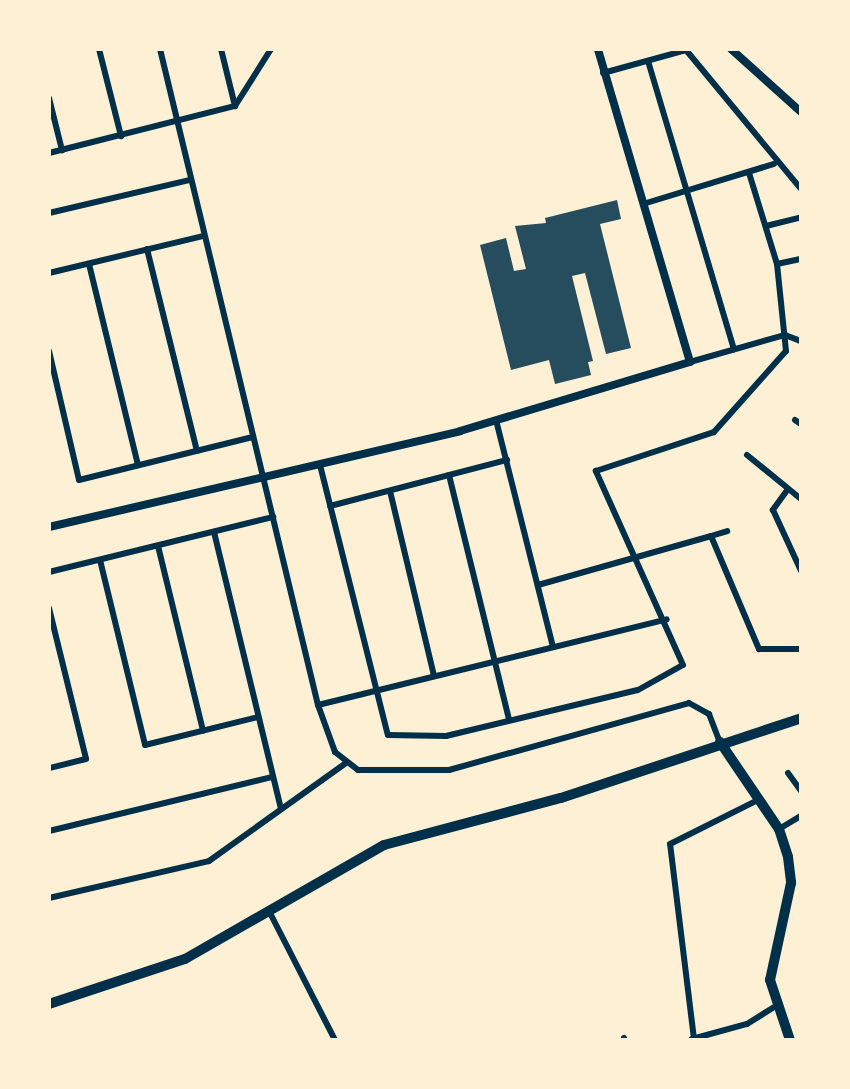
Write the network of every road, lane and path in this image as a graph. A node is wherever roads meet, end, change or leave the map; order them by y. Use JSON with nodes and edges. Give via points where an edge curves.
{"nodes":[{"id":1,"x":99,"y":49,"type":"edge"},
{"id":2,"x":160,"y":49,"type":"edge"},
{"id":3,"x":221,"y":49,"type":"edge"},
{"id":4,"x":271,"y":49,"type":"edge"},
{"id":5,"x":598,"y":49,"type":"edge"},
{"id":6,"x":731,"y":49,"type":"edge"},
{"id":7,"x":648,"y":61,"type":"junction"},
{"id":8,"x":603,"y":73,"type":"junction"},
{"id":9,"x":49,"y":97,"type":"edge"},
{"id":10,"x":235,"y":106,"type":"junction"},
{"id":11,"x":801,"y":111,"type":"edge"},
{"id":12,"x":177,"y":122,"type":"junction"},
{"id":13,"x":121,"y":136,"type":"junction"},
{"id":14,"x":62,"y":150,"type":"junction"},
{"id":15,"x":49,"y":153,"type":"edge"},
{"id":16,"x":774,"y":163,"type":"junction"},
{"id":17,"x":749,"y":173,"type":"junction"},
{"id":18,"x":190,"y":180,"type":"junction"},
{"id":19,"x":801,"y":189,"type":"edge"},
{"id":20,"x":686,"y":190,"type":"junction"},
{"id":21,"x":643,"y":204,"type":"junction"},
{"id":22,"x":49,"y":213,"type":"edge"},
{"id":23,"x":801,"y":217,"type":"edge"},
{"id":24,"x":766,"y":226,"type":"junction"},
{"id":25,"x":203,"y":236,"type":"junction"},
{"id":26,"x":147,"y":250,"type":"junction"},
{"id":27,"x":801,"y":259,"type":"edge"},
{"id":28,"x":89,"y":264,"type":"junction"},
{"id":29,"x":778,"y":264,"type":"junction"},
{"id":30,"x":49,"y":273,"type":"edge"},
{"id":31,"x":785,"y":335,"type":"junction"},
{"id":32,"x":801,"y":341,"type":"edge"},
{"id":33,"x":734,"y":349,"type":"junction"},
{"id":34,"x":49,"y":351,"type":"edge"},
{"id":35,"x":690,"y":362,"type":"junction"},
{"id":36,"x":496,"y":420,"type":"junction"},
{"id":37,"x":253,"y":437,"type":"junction"},
{"id":38,"x":197,"y":451,"type":"junction"},
{"id":39,"x":747,"y":455,"type":"dead end"},
{"id":40,"x":507,"y":460,"type":"junction"},
{"id":41,"x":320,"y":465,"type":"junction"},
{"id":42,"x":138,"y":466,"type":"junction"},
{"id":43,"x":449,"y":475,"type":"junction"},
{"id":44,"x":263,"y":479,"type":"junction"},
{"id":45,"x":788,"y":489,"type":"junction"},
{"id":46,"x":390,"y":491,"type":"junction"},
{"id":47,"x":801,"y":499,"type":"edge"},
{"id":48,"x":330,"y":506,"type":"junction"},
{"id":49,"x":273,"y":517,"type":"junction"},
{"id":50,"x":49,"y":527,"type":"edge"},
{"id":51,"x":727,"y":531,"type":"dead end"},
{"id":52,"x":214,"y":532,"type":"junction"},
{"id":53,"x":711,"y":536,"type":"junction"},
{"id":54,"x":158,"y":546,"type":"junction"},
{"id":55,"x":637,"y":558,"type":"junction"},
{"id":56,"x":100,"y":560,"type":"junction"},
{"id":57,"x":801,"y":571,"type":"edge"},
{"id":58,"x":49,"y":572,"type":"edge"},
{"id":59,"x":538,"y":585,"type":"junction"},
{"id":60,"x":49,"y":608,"type":"edge"},
{"id":61,"x":667,"y":619,"type":"junction"},
{"id":62,"x":553,"y":647,"type":"junction"},
{"id":63,"x":801,"y":649,"type":"edge"},
{"id":64,"x":495,"y":662,"type":"junction"},
{"id":65,"x":434,"y":676,"type":"junction"},
{"id":66,"x":376,"y":691,"type":"junction"},
{"id":67,"x":318,"y":705,"type":"junction"},
{"id":68,"x":258,"y":717,"type":"junction"},
{"id":69,"x":801,"y":718,"type":"edge"},
{"id":70,"x":509,"y":720,"type":"junction"},
{"id":71,"x":203,"y":731,"type":"junction"},
{"id":72,"x":720,"y":742,"type":"junction"},
{"id":73,"x":346,"y":763,"type":"junction"},
{"id":74,"x":49,"y":768,"type":"edge"},
{"id":75,"x":788,"y":773,"type":"dead end"},
{"id":76,"x":274,"y":777,"type":"junction"},
{"id":77,"x":801,"y":791,"type":"edge"},
{"id":78,"x":758,"y":800,"type":"junction"},
{"id":79,"x":281,"y":808,"type":"junction"},
{"id":80,"x":801,"y":816,"type":"edge"},
{"id":81,"x":779,"y":829,"type":"junction"},
{"id":82,"x":49,"y":831,"type":"edge"},
{"id":83,"x":49,"y":898,"type":"edge"},
{"id":84,"x":269,"y":911,"type":"junction"},
{"id":85,"x":49,"y":1004,"type":"edge"},
{"id":86,"x":774,"y":1007,"type":"junction"},
{"id":87,"x":692,"y":1039,"type":"edge"},
{"id":88,"x":335,"y":1040,"type":"edge"},
{"id":89,"x":790,"y":1040,"type":"edge"}],
"edges":[{"from":1,"to":13,"type":"street"},
{"from":2,"to":12,"type":"street"},
{"from":3,"to":10,"type":"street"},
{"from":4,"to":10,"type":"street"},
{"from":5,"to":8,"type":"street"},
{"from":6,"to":11,"type":"street"},
{"from":7,"to":8,"type":"street"},
{"from":7,"to":16,"type":"street","via":[[686,50]]},
{"from":7,"to":20,"type":"street"},
{"from":8,"to":21,"type":"street"},
{"from":9,"to":14,"type":"street"},
{"from":10,"to":12,"type":"street"},
{"from":12,"to":13,"type":"street"},
{"from":12,"to":18,"type":"street"},
{"from":13,"to":14,"type":"street"},
{"from":14,"to":15,"type":"street"},
{"from":16,"to":17,"type":"street"},
{"from":16,"to":19,"type":"street"},
{"from":17,"to":20,"type":"street"},
{"from":17,"to":24,"type":"street"},
{"from":18,"to":22,"type":"street"},
{"from":18,"to":25,"type":"street"},
{"from":20,"to":21,"type":"street"},
{"from":20,"to":33,"type":"street"},
{"from":21,"to":35,"type":"street"},
{"from":23,"to":24,"type":"street"},
{"from":24,"to":29,"type":"street"},
{"from":25,"to":26,"type":"street"},
{"from":25,"to":37,"type":"street"},
{"from":26,"to":28,"type":"street"},
{"from":26,"to":38,"type":"street"},
{"from":27,"to":29,"type":"street"},
{"from":28,"to":30,"type":"street"},
{"from":28,"to":42,"type":"street"},
{"from":29,"to":31,"type":"street"},
{"from":31,"to":32,"type":"street"},
{"from":31,"to":33,"type":"street"},
{"from":31,"to":55,"type":"street","via":[[786,351],[714,432],[596,471]]},
{"from":33,"to":35,"type":"street"},
{"from":34,"to":42,"type":"street","via":[[79,480]]},
{"from":35,"to":36,"type":"street"},
{"from":36,"to":40,"type":"street"},
{"from":36,"to":41,"type":"street"},
{"from":37,"to":38,"type":"street"},
{"from":37,"to":44,"type":"street"},
{"from":38,"to":42,"type":"street"},
{"from":39,"to":45,"type":"street"},
{"from":40,"to":43,"type":"street"},
{"from":40,"to":59,"type":"street"},
{"from":41,"to":44,"type":"street"},
{"from":41,"to":48,"type":"street"},
{"from":43,"to":46,"type":"street"},
{"from":43,"to":64,"type":"street"},
{"from":44,"to":49,"type":"street"},
{"from":44,"to":50,"type":"street"},
{"from":45,"to":47,"type":"street"},
{"from":45,"to":57,"type":"street","via":[[773,510]]},
{"from":46,"to":48,"type":"street"},
{"from":46,"to":65,"type":"street"},
{"from":48,"to":66,"type":"street"},
{"from":49,"to":52,"type":"street"},
{"from":49,"to":67,"type":"street"},
{"from":51,"to":53,"type":"street"},
{"from":52,"to":54,"type":"street"},
{"from":52,"to":68,"type":"street"},
{"from":53,"to":55,"type":"street"},
{"from":53,"to":63,"type":"street","via":[[759,649]]},
{"from":54,"to":56,"type":"street"},
{"from":54,"to":71,"type":"street"},
{"from":55,"to":59,"type":"street"},
{"from":55,"to":61,"type":"street"},
{"from":56,"to":58,"type":"street"},
{"from":56,"to":71,"type":"street","via":[[145,745]]},
{"from":59,"to":62,"type":"street"},
{"from":60,"to":74,"type":"street","via":[[86,759]]},
{"from":61,"to":62,"type":"street"},
{"from":61,"to":70,"type":"street","via":[[683,665],[638,690]]},
{"from":62,"to":64,"type":"street"},
{"from":64,"to":65,"type":"street"},
{"from":64,"to":70,"type":"street"},
{"from":65,"to":66,"type":"street"},
{"from":66,"to":67,"type":"street"},
{"from":66,"to":70,"type":"street","via":[[388,735],[446,736]]},
{"from":67,"to":73,"type":"street","via":[[330,743]]},
{"from":68,"to":71,"type":"street"},
{"from":68,"to":76,"type":"street"},
{"from":69,"to":72,"type":"main road"},
{"from":72,"to":73,"type":"street","via":[[709,714],[688,703],[449,770],[377,773]]},
{"from":72,"to":78,"type":"main road"},
{"from":72,"to":84,"type":"main road","via":[[561,798],[384,845]]},
{"from":73,"to":79,"type":"street"},
{"from":75,"to":77,"type":"street"},
{"from":76,"to":79,"type":"street"},
{"from":76,"to":82,"type":"street"},
{"from":78,"to":81,"type":"main road"},
{"from":78,"to":87,"type":"street","via":[[670,844]]},
{"from":79,"to":83,"type":"street","via":[[209,861]]},
{"from":80,"to":81,"type":"street"},
{"from":81,"to":86,"type":"main road","via":[[791,883],[773,960]]},
{"from":84,"to":85,"type":"main road","via":[[175,964]]},
{"from":84,"to":88,"type":"street"},
{"from":86,"to":87,"type":"street","via":[[747,1024]]},
{"from":86,"to":89,"type":"main road"}]}
